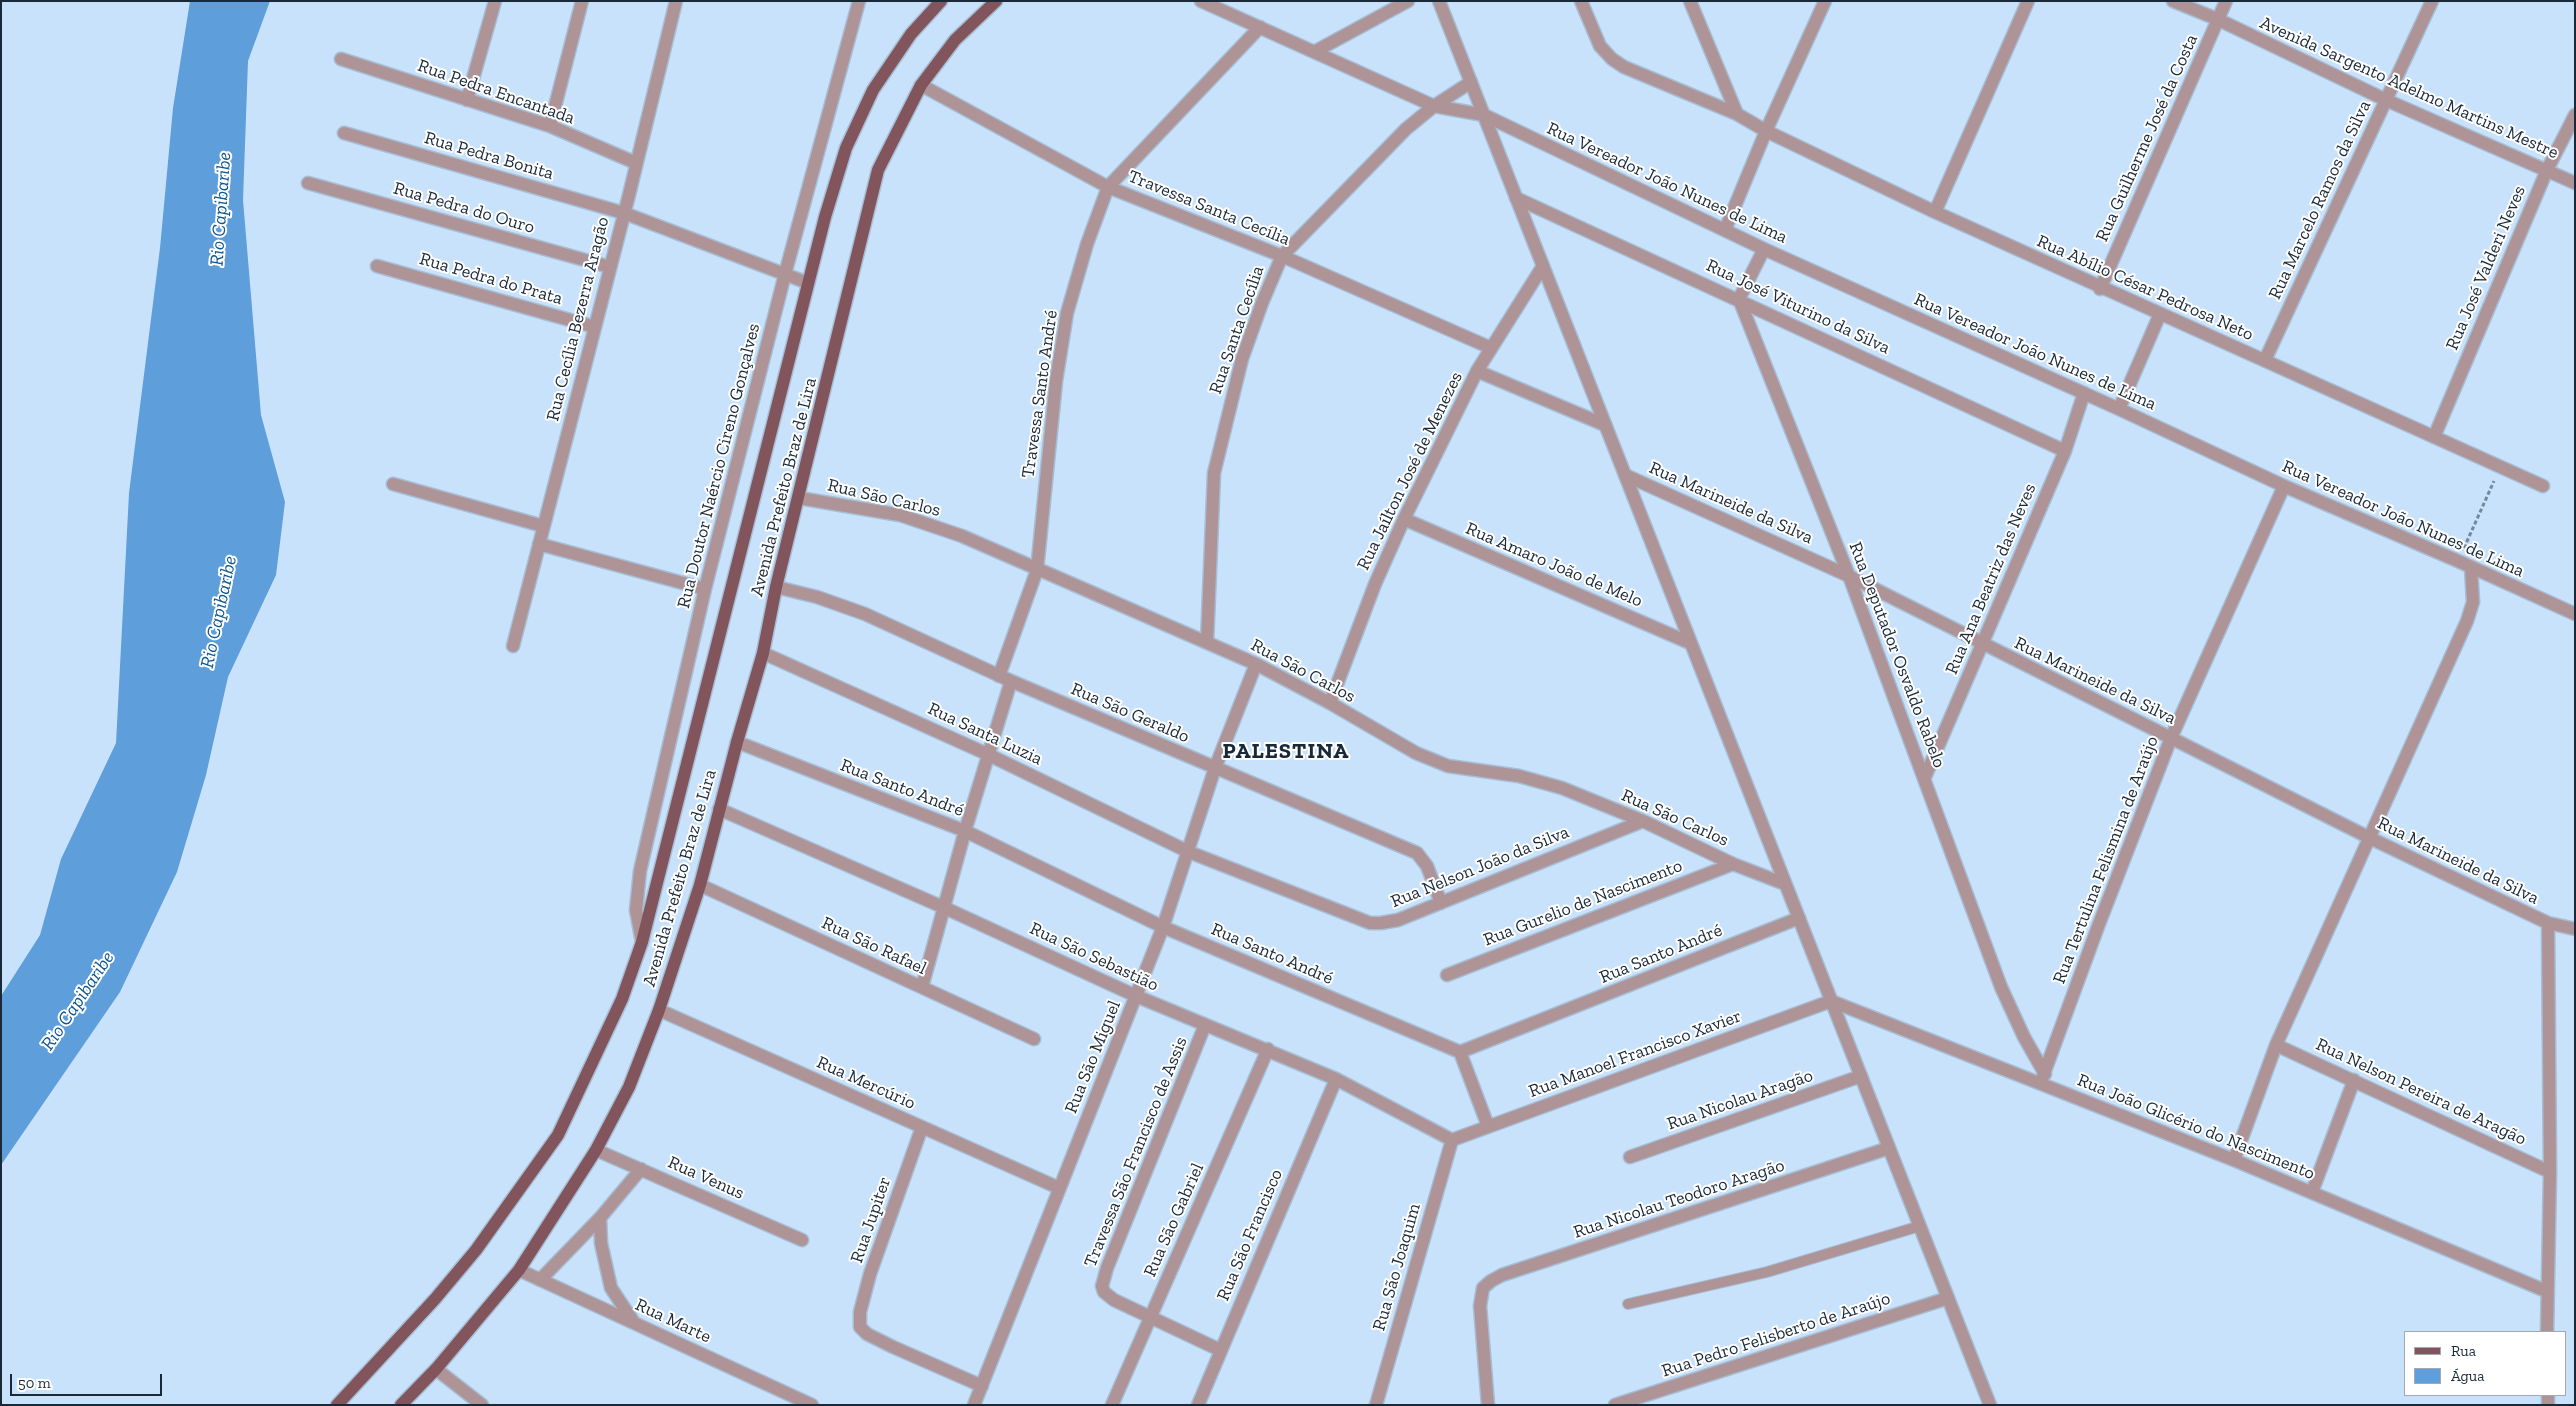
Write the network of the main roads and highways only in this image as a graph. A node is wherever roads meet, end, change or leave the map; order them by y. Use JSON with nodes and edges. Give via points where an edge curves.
{"nodes":[{"id":1,"x":941,"y":1,"type":"edge"},
{"id":2,"x":996,"y":1,"type":"edge"},
{"id":3,"x":337,"y":1405,"type":"edge"},
{"id":4,"x":401,"y":1405,"type":"edge"}],
"edges":[{"from":1,"to":3,"type":"main road","name":"Avenida Prefeito Braz de Lira","via":[[911,34],[873,90],[850,140],[825,217],[642,942],[622,999],[558,1135],[476,1250],[435,1300]]},
{"from":2,"to":4,"type":"main road","name":"Avenida Prefeito Braz de Lira","via":[[955,40],[921,86],[878,170],[763,653],[700,886],[630,1087],[596,1150],[519,1270],[436,1369]]}]}
